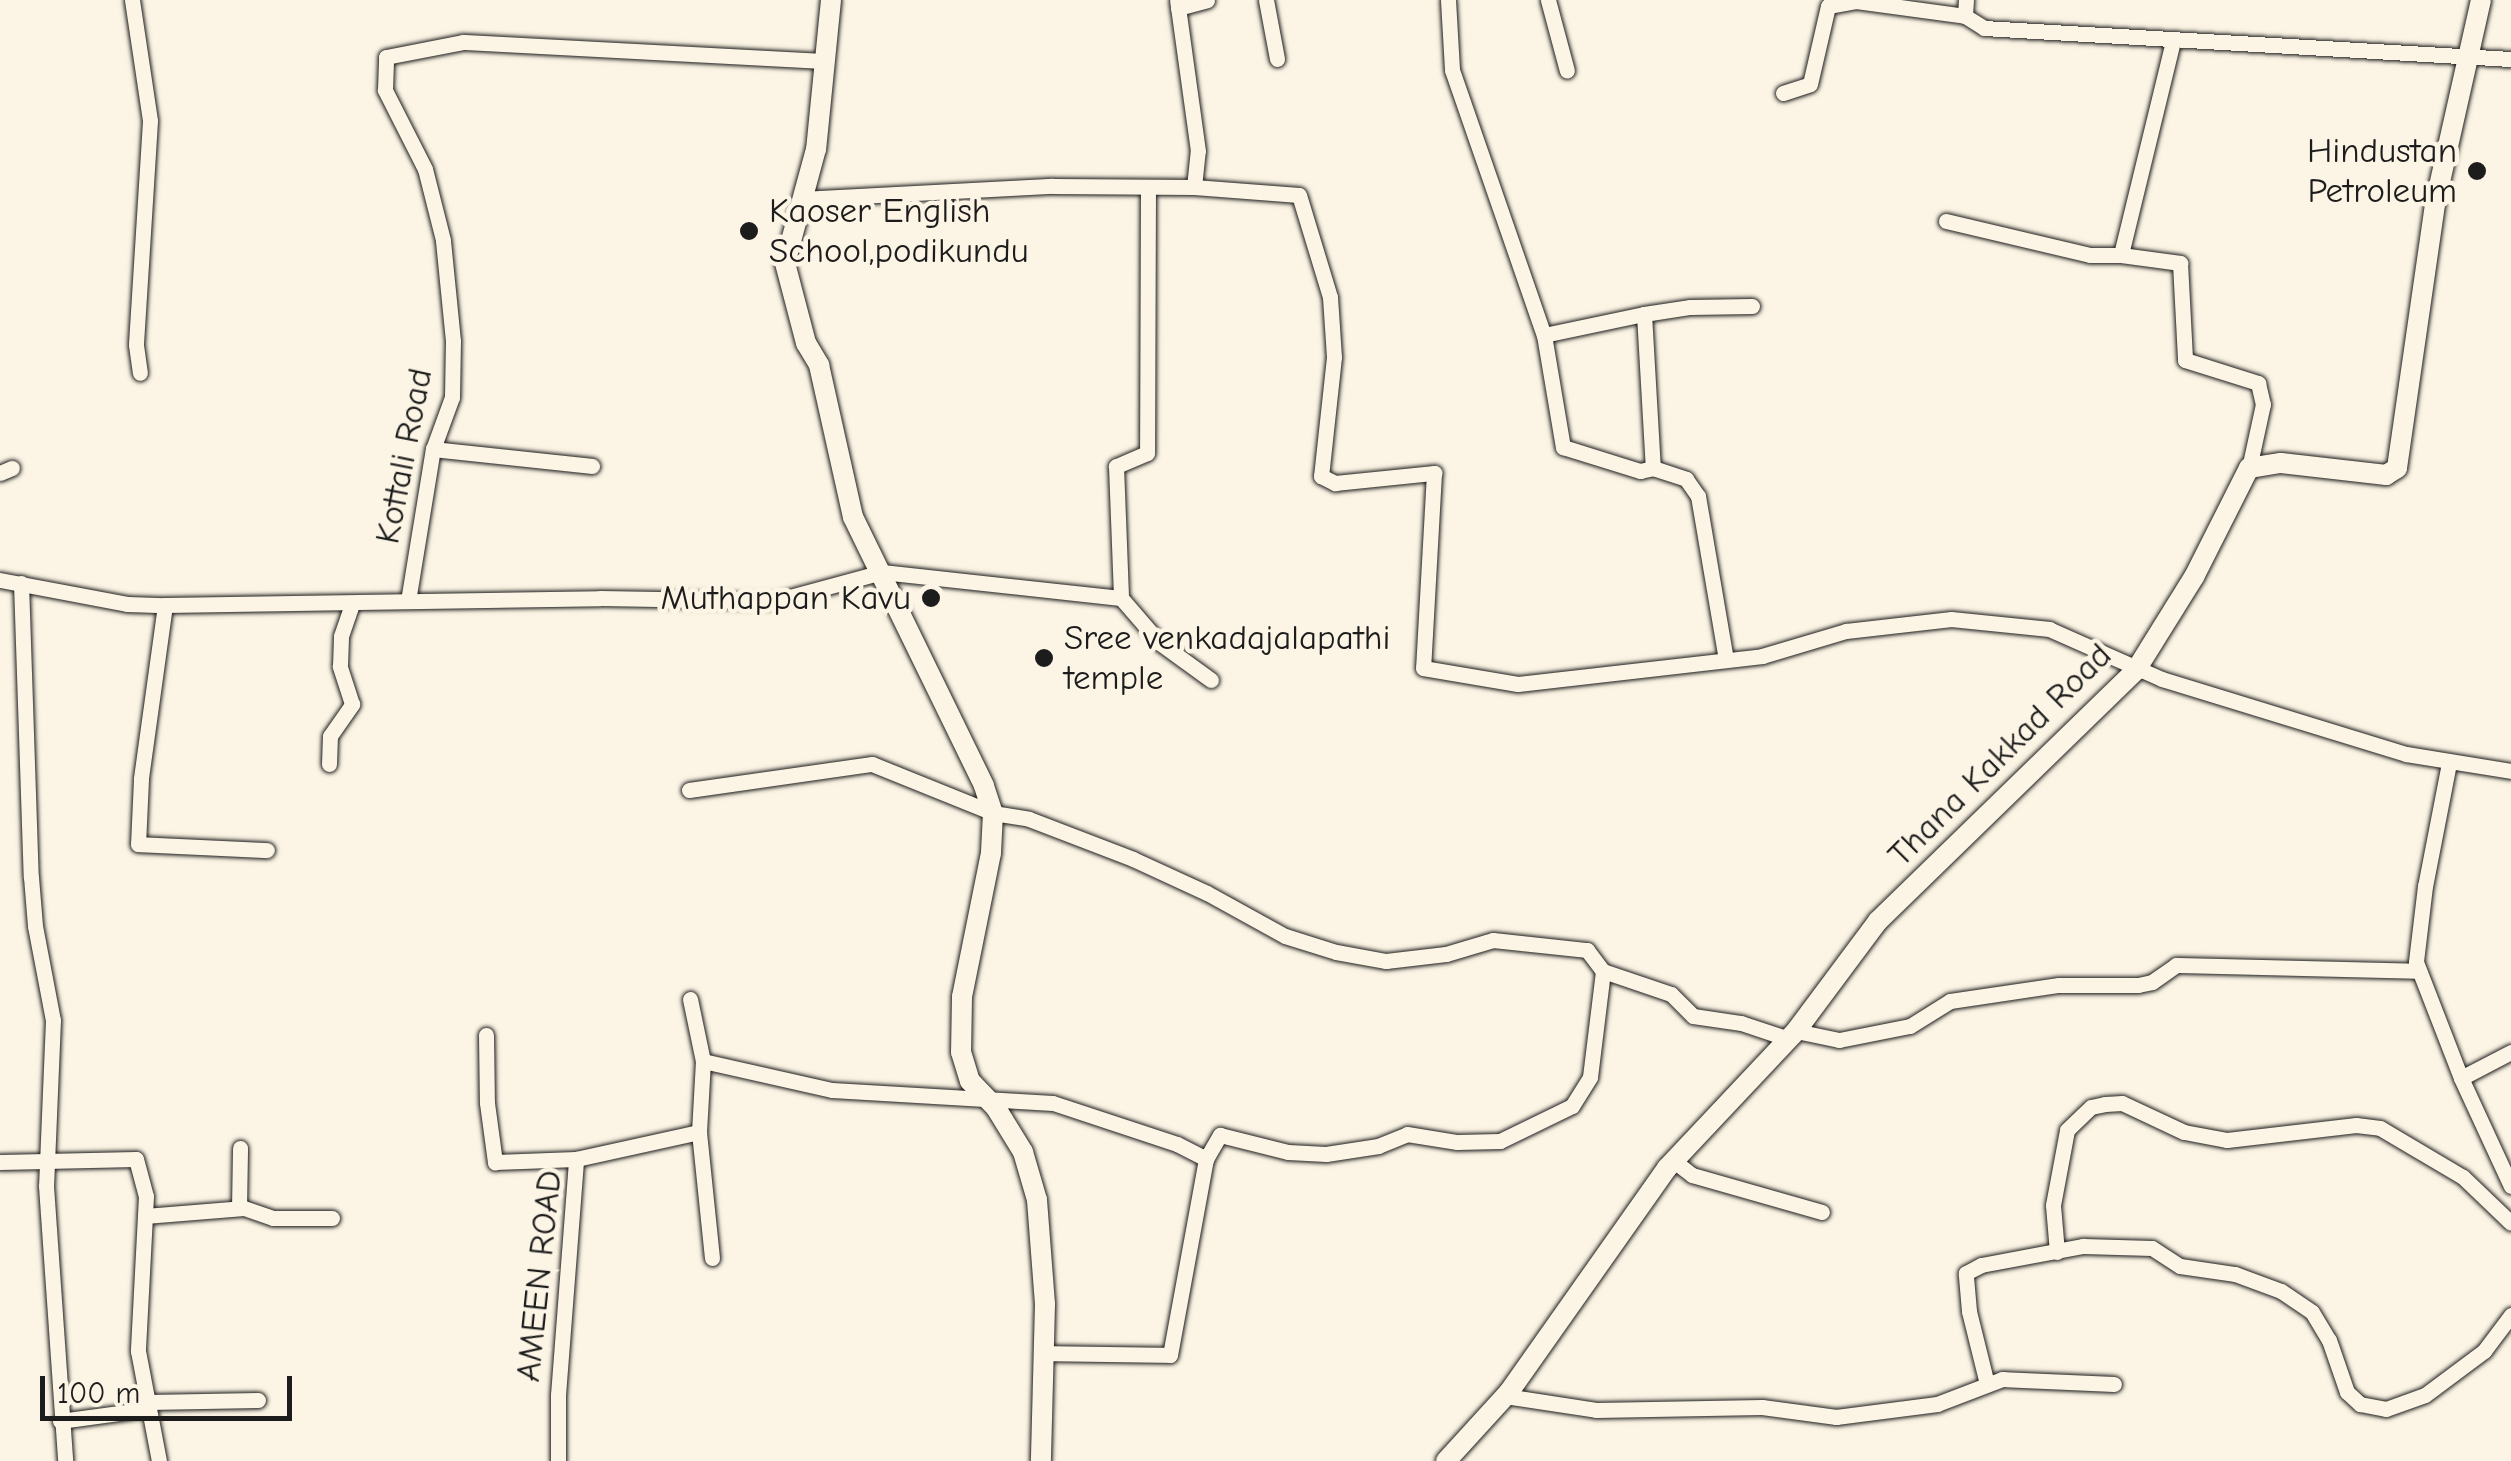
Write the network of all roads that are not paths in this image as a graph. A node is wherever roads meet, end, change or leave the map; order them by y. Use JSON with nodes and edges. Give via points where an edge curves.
{"nodes":[{"id":1,"x":132,"y":0,"type":"edge"},
{"id":2,"x":831,"y":0,"type":"edge"},
{"id":3,"x":1207,"y":0,"type":"edge"},
{"id":4,"x":1266,"y":0,"type":"edge"},
{"id":5,"x":1448,"y":0,"type":"edge"},
{"id":6,"x":1548,"y":0,"type":"edge"},
{"id":7,"x":2480,"y":0,"type":"edge"},
{"id":8,"x":1178,"y":4,"type":"edge"},
{"id":9,"x":1966,"y":8,"type":"edge"},
{"id":10,"x":2173,"y":42,"type":"junction"},
{"id":11,"x":2469,"y":57,"type":"junction"},
{"id":12,"x":2511,"y":59,"type":"edge"},
{"id":13,"x":1277,"y":60,"type":"dead end"},
{"id":14,"x":826,"y":61,"type":"junction"},
{"id":15,"x":1567,"y":71,"type":"dead end"},
{"id":16,"x":1782,"y":93,"type":"dead end"},
{"id":17,"x":1148,"y":187,"type":"junction"},
{"id":18,"x":1194,"y":187,"type":"junction"},
{"id":19,"x":801,"y":199,"type":"junction"},
{"id":20,"x":1946,"y":221,"type":"dead end"},
{"id":21,"x":2121,"y":255,"type":"junction"},
{"id":22,"x":1752,"y":306,"type":"dead end"},
{"id":23,"x":1644,"y":314,"type":"junction"},
{"id":24,"x":1544,"y":335,"type":"junction"},
{"id":25,"x":140,"y":373,"type":"dead end"},
{"id":26,"x":432,"y":449,"type":"junction"},
{"id":27,"x":592,"y":466,"type":"dead end"},
{"id":28,"x":1653,"y":468,"type":"junction"},
{"id":29,"x":2249,"y":468,"type":"junction"},
{"id":30,"x":882,"y":572,"type":"junction"},
{"id":31,"x":0,"y":580,"type":"edge"},
{"id":32,"x":21,"y":583,"type":"junction"},
{"id":33,"x":1121,"y":598,"type":"junction"},
{"id":34,"x":408,"y":600,"type":"junction"},
{"id":35,"x":352,"y":604,"type":"junction"},
{"id":36,"x":164,"y":605,"type":"junction"},
{"id":37,"x":1726,"y":660,"type":"junction"},
{"id":38,"x":2136,"y":670,"type":"junction"},
{"id":39,"x":1211,"y":680,"type":"dead end"},
{"id":40,"x":2450,"y":763,"type":"junction"},
{"id":41,"x":328,"y":764,"type":"dead end"},
{"id":42,"x":2511,"y":771,"type":"edge"},
{"id":43,"x":689,"y":790,"type":"dead end"},
{"id":44,"x":993,"y":813,"type":"junction"},
{"id":45,"x":267,"y":850,"type":"dead end"},
{"id":46,"x":1603,"y":970,"type":"junction"},
{"id":47,"x":2420,"y":971,"type":"junction"},
{"id":48,"x":690,"y":999,"type":"dead end"},
{"id":49,"x":486,"y":1035,"type":"dead end"},
{"id":50,"x":1793,"y":1035,"type":"junction"},
{"id":51,"x":2511,"y":1052,"type":"edge"},
{"id":52,"x":703,"y":1061,"type":"junction"},
{"id":53,"x":2461,"y":1078,"type":"junction"},
{"id":54,"x":988,"y":1099,"type":"junction"},
{"id":55,"x":699,"y":1132,"type":"junction"},
{"id":56,"x":240,"y":1148,"type":"dead end"},
{"id":57,"x":576,"y":1159,"type":"junction"},
{"id":58,"x":1206,"y":1159,"type":"junction"},
{"id":59,"x":48,"y":1161,"type":"junction"},
{"id":60,"x":1674,"y":1161,"type":"junction"},
{"id":61,"x":0,"y":1162,"type":"edge"},
{"id":62,"x":2511,"y":1186,"type":"edge"},
{"id":63,"x":239,"y":1208,"type":"junction"},
{"id":64,"x":1822,"y":1212,"type":"dead end"},
{"id":65,"x":145,"y":1216,"type":"junction"},
{"id":66,"x":332,"y":1218,"type":"dead end"},
{"id":67,"x":2511,"y":1223,"type":"edge"},
{"id":68,"x":2057,"y":1252,"type":"junction"},
{"id":69,"x":712,"y":1258,"type":"dead end"},
{"id":70,"x":2511,"y":1315,"type":"edge"},
{"id":71,"x":1044,"y":1354,"type":"junction"},
{"id":72,"x":1987,"y":1384,"type":"junction"},
{"id":73,"x":2114,"y":1384,"type":"dead end"},
{"id":74,"x":1505,"y":1396,"type":"junction"},
{"id":75,"x":258,"y":1400,"type":"dead end"},
{"id":76,"x":148,"y":1405,"type":"junction"},
{"id":77,"x":60,"y":1421,"type":"junction"},
{"id":78,"x":65,"y":1461,"type":"edge"},
{"id":79,"x":159,"y":1461,"type":"edge"},
{"id":80,"x":558,"y":1461,"type":"edge"},
{"id":81,"x":1041,"y":1461,"type":"edge"},
{"id":82,"x":1446,"y":1461,"type":"edge"}],
"edges":[{"from":1,"to":25,"type":"street","via":[[150,121],[136,345]]},
{"from":2,"to":14,"type":"main road"},
{"from":3,"to":8,"type":"street"},
{"from":4,"to":13,"type":"street"},
{"from":5,"to":24,"type":"street","via":[[1452,70]]},
{"from":6,"to":15,"type":"street"},
{"from":7,"to":11,"type":"main road"},
{"from":8,"to":18,"type":"street","via":[[1198,150]]},
{"from":9,"to":10,"type":"street","via":[[1984,28]]},
{"from":9,"to":16,"type":"street","via":[[1856,1],[1828,6],[1810,84]]},
{"from":10,"to":11,"type":"street"},
{"from":10,"to":21,"type":"street"},
{"from":11,"to":12,"type":"street"},
{"from":11,"to":29,"type":"main road","via":[[2435,204],[2398,468],[2386,475],[2282,463]]},
{"from":14,"to":19,"type":"main road","via":[[816,148]]},
{"from":14,"to":26,"type":"street","name":"Kottali Road","via":[[463,42],[386,56],[385,90],[424,169],[443,240],[452,398]]},
{"from":17,"to":18,"type":"street"},
{"from":17,"to":19,"type":"street"},
{"from":17,"to":33,"type":"street","via":[[1147,453],[1116,466]]},
{"from":18,"to":37,"type":"street","via":[[1299,195],[1330,297],[1334,358],[1321,476],[1335,483],[1434,473],[1423,668],[1518,684]]},
{"from":19,"to":30,"type":"main road","via":[[785,263],[806,343],[819,365],[853,517]]},
{"from":20,"to":21,"type":"street","via":[[2090,256]]},
{"from":21,"to":29,"type":"street","via":[[2180,263],[2185,360],[2258,383],[2263,404]]},
{"from":22,"to":23,"type":"street"},
{"from":23,"to":24,"type":"street"},
{"from":23,"to":28,"type":"street"},
{"from":24,"to":28,"type":"street","via":[[1563,447],[1640,471]]},
{"from":26,"to":27,"type":"street"},
{"from":26,"to":34,"type":"street","name":"Kottali Road"},
{"from":28,"to":37,"type":"street","via":[[1686,479],[1698,496]]},
{"from":29,"to":38,"type":"main road","name":"Thana Kakkad Road","via":[[2194,577]]},
{"from":30,"to":33,"type":"street"},
{"from":30,"to":34,"type":"street","via":[[775,601]]},
{"from":30,"to":44,"type":"main road"},
{"from":31,"to":32,"type":"street"},
{"from":32,"to":36,"type":"street"},
{"from":32,"to":59,"type":"street","via":[[31,877],[53,1020]]},
{"from":33,"to":39,"type":"street","via":[[1160,643]]},
{"from":34,"to":35,"type":"street"},
{"from":35,"to":36,"type":"street"},
{"from":35,"to":41,"type":"street","via":[[340,666],[352,704],[330,736]]},
{"from":36,"to":45,"type":"street","via":[[138,844]]},
{"from":37,"to":38,"type":"street","via":[[1846,632],[1951,619],[2049,630]]},
{"from":38,"to":40,"type":"street"},
{"from":38,"to":50,"type":"main road","name":"Thana Kakkad Road","via":[[1878,921]]},
{"from":40,"to":42,"type":"street"},
{"from":40,"to":47,"type":"street","via":[[2424,886]]},
{"from":43,"to":44,"type":"street","via":[[872,764]]},
{"from":44,"to":46,"type":"street","via":[[1133,859],[1285,936],[1336,952],[1386,961],[1493,940],[1587,950]]},
{"from":44,"to":54,"type":"main road","via":[[962,997],[961,1052],[970,1081]]},
{"from":46,"to":50,"type":"street","via":[[1672,994],[1694,1016]]},
{"from":46,"to":58,"type":"street","via":[[1590,1077],[1572,1106],[1538,1126],[1500,1141],[1408,1134],[1326,1154],[1220,1135]]},
{"from":47,"to":50,"type":"street","via":[[2176,965],[2138,985],[2059,984],[1950,1001],[1910,1026],[1839,1040]]},
{"from":47,"to":53,"type":"street"},
{"from":48,"to":52,"type":"street"},
{"from":49,"to":57,"type":"street","via":[[495,1162]]},
{"from":50,"to":60,"type":"main road","name":"Thana Kakkad Road"},
{"from":51,"to":53,"type":"street"},
{"from":52,"to":54,"type":"street","via":[[832,1090]]},
{"from":52,"to":55,"type":"street"},
{"from":53,"to":62,"type":"street"},
{"from":54,"to":58,"type":"street","via":[[1053,1102]]},
{"from":54,"to":71,"type":"main road","via":[[1023,1152],[1037,1200]]},
{"from":55,"to":57,"type":"street","name":"AMEEN ROAD"},
{"from":55,"to":69,"type":"street"},
{"from":56,"to":63,"type":"street"},
{"from":57,"to":80,"type":"street","name":"AMEEN ROAD"},
{"from":58,"to":71,"type":"street","via":[[1170,1354]]},
{"from":59,"to":61,"type":"street"},
{"from":59,"to":65,"type":"street","via":[[136,1159]]},
{"from":59,"to":77,"type":"street"},
{"from":60,"to":64,"type":"street","via":[[1692,1175]]},
{"from":60,"to":74,"type":"main road","name":"Thana Kakkad Road"},
{"from":63,"to":65,"type":"street"},
{"from":63,"to":66,"type":"street","via":[[273,1218]]},
{"from":65,"to":76,"type":"street","via":[[138,1351]]},
{"from":67,"to":68,"type":"street","via":[[2463,1177],[2380,1128],[2227,1140],[2184,1132],[2122,1103],[2105,1104],[2091,1107],[2067,1130],[2053,1205]]},
{"from":68,"to":70,"type":"street","via":[[2152,1248],[2180,1266],[2235,1274],[2281,1291],[2312,1312],[2348,1392],[2360,1404],[2386,1408],[2425,1395],[2484,1351]]},
{"from":68,"to":72,"type":"street","via":[[1966,1272]]},
{"from":71,"to":81,"type":"main road"},
{"from":72,"to":73,"type":"street"},
{"from":72,"to":74,"type":"street","via":[[1937,1404],[1836,1418],[1762,1407],[1596,1410]]},
{"from":74,"to":82,"type":"main road","name":"Thana Kakkad Road"},
{"from":75,"to":76,"type":"street"},
{"from":76,"to":77,"type":"street"},
{"from":76,"to":79,"type":"street"},
{"from":77,"to":78,"type":"street"}]}
